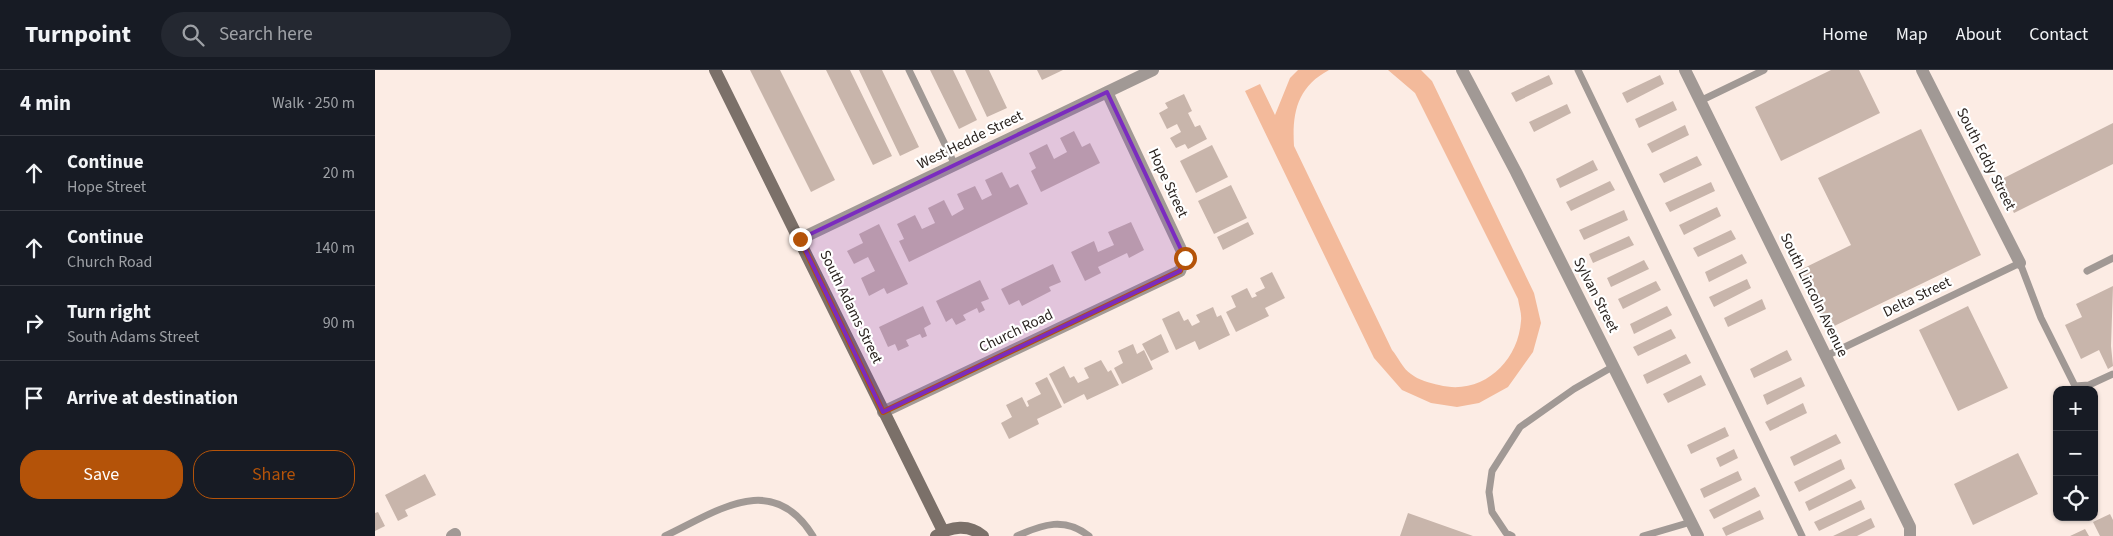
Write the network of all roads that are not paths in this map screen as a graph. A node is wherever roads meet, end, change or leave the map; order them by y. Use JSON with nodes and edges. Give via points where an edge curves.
{"nodes":[{"id":1,"x":715,"y":70,"type":"edge"},
{"id":2,"x":909,"y":70,"type":"edge"},
{"id":3,"x":1153,"y":70,"type":"edge"},
{"id":4,"x":1462,"y":70,"type":"edge"},
{"id":5,"x":1578,"y":70,"type":"edge"},
{"id":6,"x":1685,"y":70,"type":"edge"},
{"id":7,"x":1764,"y":70,"type":"edge"},
{"id":8,"x":1922,"y":70,"type":"edge"},
{"id":9,"x":1107,"y":92,"type":"junction"},
{"id":10,"x":1700,"y":101,"type":"junction"},
{"id":11,"x":955,"y":165,"type":"junction"},
{"id":12,"x":800,"y":239,"type":"junction"},
{"id":13,"x":2113,"y":258,"type":"edge"},
{"id":14,"x":2020,"y":263,"type":"junction"},
{"id":15,"x":2087,"y":271,"type":"dead end"},
{"id":16,"x":1162,"y":279,"type":"joint"},
{"id":17,"x":1826,"y":356,"type":"junction"},
{"id":18,"x":1614,"y":366,"type":"junction"},
{"id":19,"x":2113,"y":374,"type":"edge"},
{"id":20,"x":883,"y":412,"type":"junction"},
{"id":21,"x":1691,"y":522,"type":"junction"},
{"id":22,"x":940,"y":534,"type":"edge"},
{"id":23,"x":665,"y":536,"type":"edge"},
{"id":24,"x":813,"y":536,"type":"edge"},
{"id":25,"x":983,"y":536,"type":"edge"},
{"id":26,"x":1017,"y":536,"type":"edge"},
{"id":27,"x":1089,"y":536,"type":"edge"},
{"id":28,"x":1511,"y":536,"type":"edge"},
{"id":29,"x":1643,"y":536,"type":"edge"},
{"id":30,"x":1698,"y":536,"type":"edge"},
{"id":31,"x":1802,"y":536,"type":"edge"},
{"id":32,"x":1910,"y":536,"type":"edge"}],
"edges":[{"from":1,"to":12,"type":"street","name":"South Adams Street"},
{"from":2,"to":11,"type":"lane"},
{"from":3,"to":9,"type":"street","name":"West Hedde Street"},
{"from":4,"to":18,"type":"street","name":"Sylvan Street"},
{"from":5,"to":31,"type":"lane"},
{"from":6,"to":10,"type":"street","name":"South Lincoln Avenue"},
{"from":7,"to":10,"type":"lane"},
{"from":8,"to":14,"type":"street","name":"South Eddy Street"},
{"from":9,"to":11,"type":"street","name":"West Hedde Street"},
{"from":9,"to":16,"type":"street","name":"Hope Street","via":[[1185,258],[1180,271]]},
{"from":10,"to":17,"type":"street","name":"South Lincoln Avenue"},
{"from":11,"to":12,"type":"street","name":"West Hedde Street"},
{"from":12,"to":20,"type":"street","name":"South Adams Street"},
{"from":13,"to":15,"type":"lane"},
{"from":14,"to":17,"type":"lane","name":"Delta Street"},
{"from":14,"to":19,"type":"lane","via":[[2041,318],[2075,386],[2089,385]]},
{"from":16,"to":20,"type":"street","name":"Church Road"},
{"from":17,"to":32,"type":"street","name":"South Lincoln Avenue","via":[[1910,527]]},
{"from":18,"to":21,"type":"street","name":"Sylvan Street"},
{"from":18,"to":28,"type":"lane","via":[[1519,427],[1492,471],[1491,512]]},
{"from":20,"to":22,"type":"street","name":"South Adams Street"},
{"from":21,"to":29,"type":"lane"},
{"from":21,"to":30,"type":"street","name":"Sylvan Street"},
{"from":22,"to":25,"type":"street","via":[[957,527],[969,528]]},
{"from":23,"to":24,"type":"lane","via":[[743,501],[762,500],[778,502],[789,508],[802,519]]},
{"from":26,"to":27,"type":"lane","via":[[1047,524],[1068,525]]}]}
